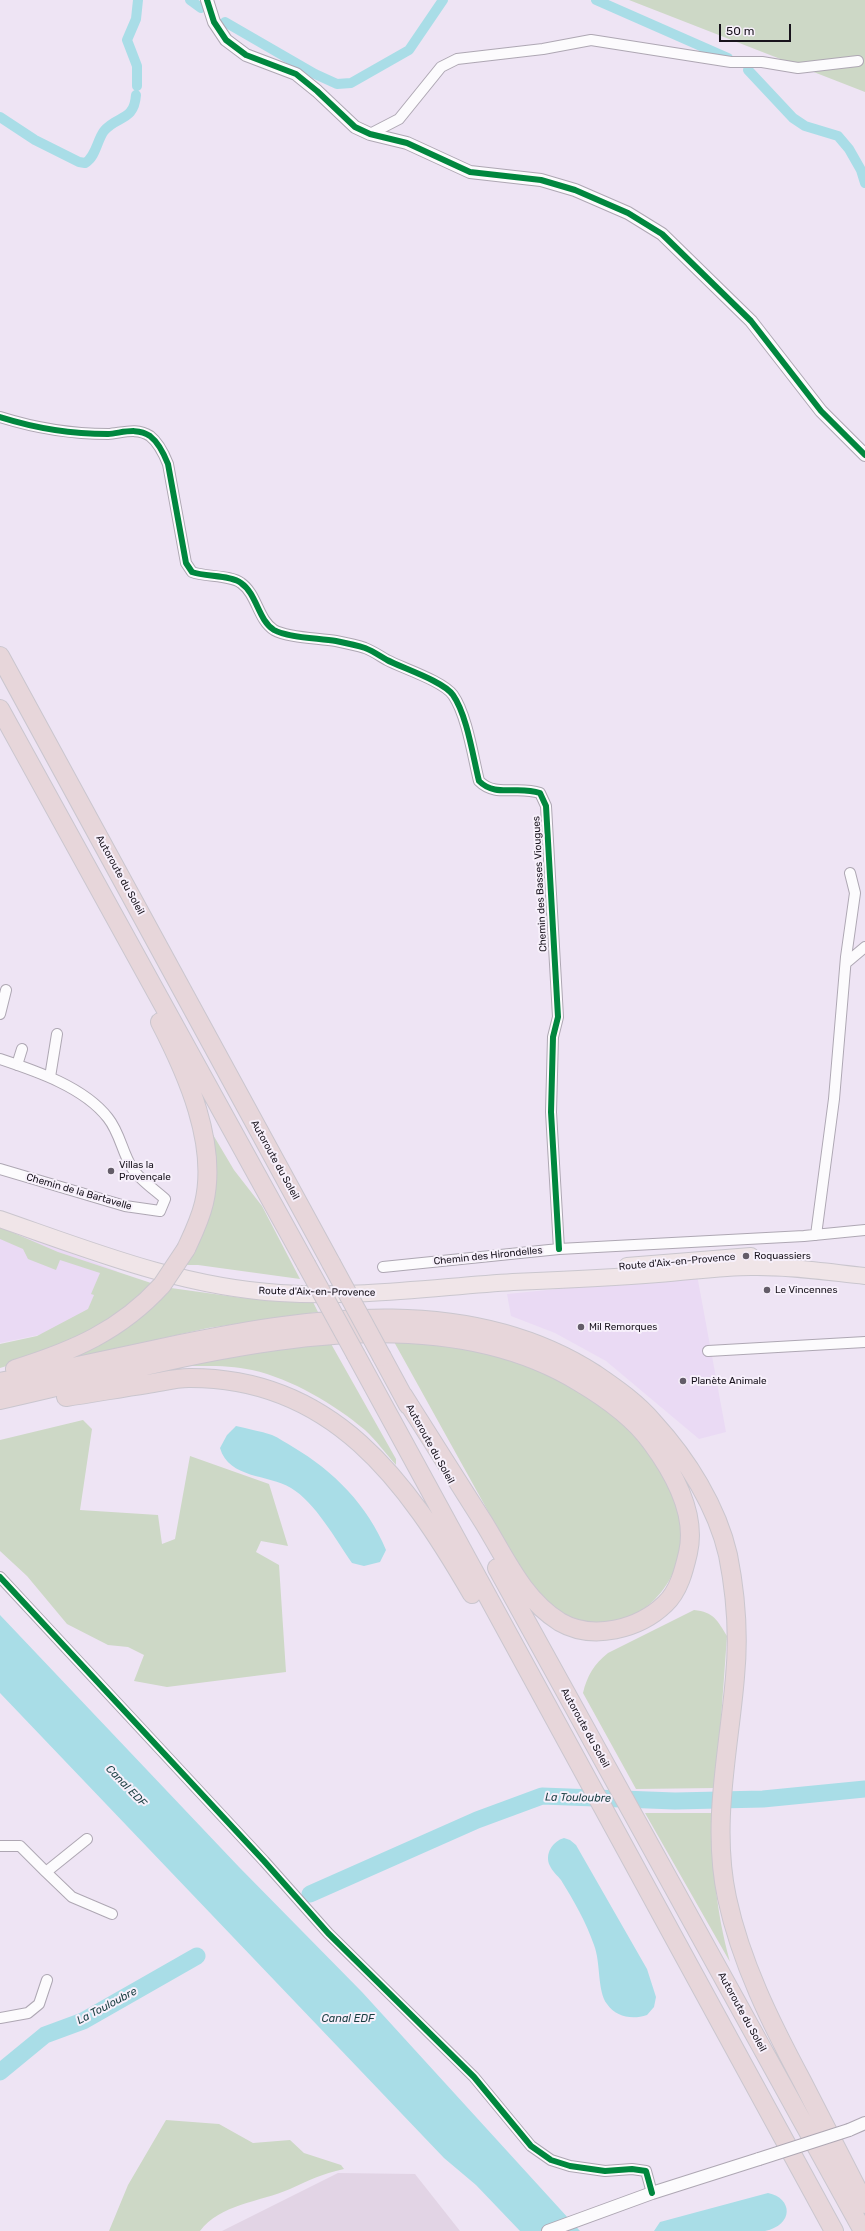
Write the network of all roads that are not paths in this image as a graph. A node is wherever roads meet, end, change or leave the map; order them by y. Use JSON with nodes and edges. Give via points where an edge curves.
{"nodes":[{"id":1,"x":207,"y":0,"type":"edge"},
{"id":2,"x":858,"y":60,"type":"dead end"},
{"id":3,"x":370,"y":134,"type":"junction"},
{"id":4,"x":0,"y":417,"type":"edge"},
{"id":5,"x":865,"y":455,"type":"edge"},
{"id":6,"x":0,"y":656,"type":"edge"},
{"id":7,"x":0,"y":709,"type":"edge"},
{"id":8,"x":74,"y":844,"type":"junction"},
{"id":9,"x":850,"y":873,"type":"dead end"},
{"id":10,"x":865,"y":947,"type":"edge"},
{"id":11,"x":846,"y":964,"type":"junction"},
{"id":12,"x":6,"y":990,"type":"dead end"},
{"id":13,"x":0,"y":1014,"type":"edge"},
{"id":14,"x":57,"y":1034,"type":"dead end"},
{"id":15,"x":22,"y":1049,"type":"dead end"},
{"id":16,"x":0,"y":1059,"type":"edge"},
{"id":17,"x":17,"y":1065,"type":"junction"},
{"id":18,"x":50,"y":1077,"type":"junction"},
{"id":19,"x":0,"y":1169,"type":"edge"},
{"id":20,"x":0,"y":1211,"type":"edge"},
{"id":21,"x":0,"y":1219,"type":"edge"},
{"id":22,"x":865,"y":1230,"type":"edge"},
{"id":23,"x":816,"y":1235,"type":"junction"},
{"id":24,"x":57,"y":1239,"type":"junction"},
{"id":25,"x":689,"y":1242,"type":"junction"},
{"id":26,"x":559,"y":1249,"type":"junction"},
{"id":27,"x":691,"y":1259,"type":"junction"},
{"id":28,"x":383,"y":1267,"type":"dead end"},
{"id":29,"x":865,"y":1274,"type":"edge"},
{"id":30,"x":513,"y":1282,"type":"junction"},
{"id":31,"x":865,"y":1342,"type":"edge"},
{"id":32,"x":708,"y":1351,"type":"dead end"},
{"id":33,"x":0,"y":1373,"type":"edge"},
{"id":34,"x":0,"y":1382,"type":"edge"},
{"id":35,"x":403,"y":1395,"type":"junction"},
{"id":36,"x":0,"y":1400,"type":"edge"},
{"id":37,"x":0,"y":1407,"type":"edge"},
{"id":38,"x":0,"y":1577,"type":"edge"},
{"id":39,"x":588,"y":1781,"type":"junction"},
{"id":40,"x":87,"y":1839,"type":"dead end"},
{"id":41,"x":0,"y":1846,"type":"edge"},
{"id":42,"x":46,"y":1872,"type":"junction"},
{"id":43,"x":112,"y":1914,"type":"dead end"},
{"id":44,"x":47,"y":1980,"type":"dead end"},
{"id":45,"x":0,"y":2018,"type":"edge"},
{"id":46,"x":865,"y":2123,"type":"edge"},
{"id":47,"x":652,"y":2193,"type":"junction"},
{"id":48,"x":865,"y":2204,"type":"edge"},
{"id":49,"x":548,"y":2231,"type":"edge"},
{"id":50,"x":834,"y":2231,"type":"edge"},
{"id":51,"x":863,"y":2231,"type":"edge"}],
"edges":[{"from":1,"to":3,"type":"street","via":[[214,22],[226,40],[246,55],[296,74],[355,127]]},
{"from":2,"to":3,"type":"street","via":[[798,68],[762,62],[731,62],[591,40],[543,49],[457,59],[441,66],[398,119]]},
{"from":3,"to":5,"type":"street","via":[[407,143],[470,172],[541,180],[575,190],[628,213],[662,234],[751,321],[821,411]]},
{"from":4,"to":26,"type":"street","name":"Chemin des Basses Viougues","via":[[34,427],[65,431],[109,434],[129,430],[150,436],[168,464],[186,563],[192,572],[203,576],[235,579],[242,583],[251,592],[266,622],[273,630],[366,648],[421,674],[452,693],[460,706],[479,781],[485,788],[528,789],[540,793],[546,806],[558,1017],[553,1037],[551,1112]]},
{"from":6,"to":35,"type":"highway","name":"Autoroute du Soleil","bridge":true},
{"from":7,"to":8,"type":"highway"},
{"from":8,"to":33,"type":"highway","bridge":true,"via":[[169,1039],[195,1101],[207,1169],[204,1202],[198,1225],[186,1249],[162,1285],[145,1304],[89,1342]]},
{"from":8,"to":39,"type":"highway","bridge":true},
{"from":9,"to":11,"type":"street","via":[[855,893]]},
{"from":10,"to":11,"type":"street"},
{"from":11,"to":23,"type":"street","via":[[835,1091]]},
{"from":12,"to":13,"type":"street"},
{"from":14,"to":18,"type":"street"},
{"from":15,"to":17,"type":"street"},
{"from":16,"to":17,"type":"street"},
{"from":17,"to":18,"type":"street"},
{"from":18,"to":19,"type":"street","name":"Chemin de la Bartavelle","via":[[88,1100],[108,1117],[118,1132],[132,1169],[165,1199],[160,1210],[125,1206]]},
{"from":20,"to":24,"type":"main road","name":"Route d'Aix-en-Provence"},
{"from":21,"to":24,"type":"main road","name":"Route d'Aix-en-Provence"},
{"from":22,"to":23,"type":"street","name":"Chemin des Hirondelles"},
{"from":23,"to":25,"type":"street","name":"Chemin des Hirondelles"},
{"from":24,"to":30,"type":"main road","name":"Route d'Aix-en-Provence","via":[[128,1264],[200,1283],[280,1293],[391,1293]]},
{"from":25,"to":26,"type":"street","name":"Chemin des Hirondelles"},
{"from":25,"to":27,"type":"street"},
{"from":26,"to":28,"type":"street","name":"Chemin des Hirondelles"},
{"from":27,"to":29,"type":"main road","name":"Route d'Aix-en-Provence","via":[[786,1257]]},
{"from":27,"to":30,"type":"main road","name":"Route d'Aix-en-Provence","via":[[573,1271]]},
{"from":29,"to":30,"type":"main road","name":"Route d'Aix-en-Provence","via":[[747,1267]]},
{"from":31,"to":32,"type":"street"},
{"from":34,"to":48,"type":"highway","via":[[256,1329],[315,1321],[386,1318],[434,1320],[523,1339],[572,1359],[638,1405],[673,1443],[707,1499],[727,1552],[736,1610],[736,1672],[721,1810],[726,1893],[734,1926],[770,2020]]},
{"from":35,"to":36,"type":"highway","via":[[492,1535],[514,1575],[534,1602],[562,1623],[593,1632],[622,1628],[667,1603],[684,1572],[690,1543],[688,1517],[681,1493],[666,1462],[646,1435],[599,1394],[566,1374],[485,1344],[392,1333],[321,1336],[212,1352]]},
{"from":35,"to":51,"type":"highway","name":"Autoroute du Soleil"},
{"from":37,"to":39,"type":"highway","via":[[188,1378],[250,1385],[316,1410],[340,1426],[377,1458],[414,1503],[452,1558],[553,1735]]},
{"from":38,"to":47,"type":"street","via":[[328,1933],[474,2077],[532,2146],[551,2160],[570,2166],[606,2171],[641,2169],[646,2171]]},
{"from":39,"to":50,"type":"highway"},
{"from":40,"to":42,"type":"street"},
{"from":41,"to":42,"type":"street","via":[[20,1846]]},
{"from":42,"to":43,"type":"street","via":[[72,1897]]},
{"from":44,"to":45,"type":"street","via":[[39,2004],[28,2013]]},
{"from":46,"to":47,"type":"street","bridge":true},
{"from":47,"to":49,"type":"street"}]}
